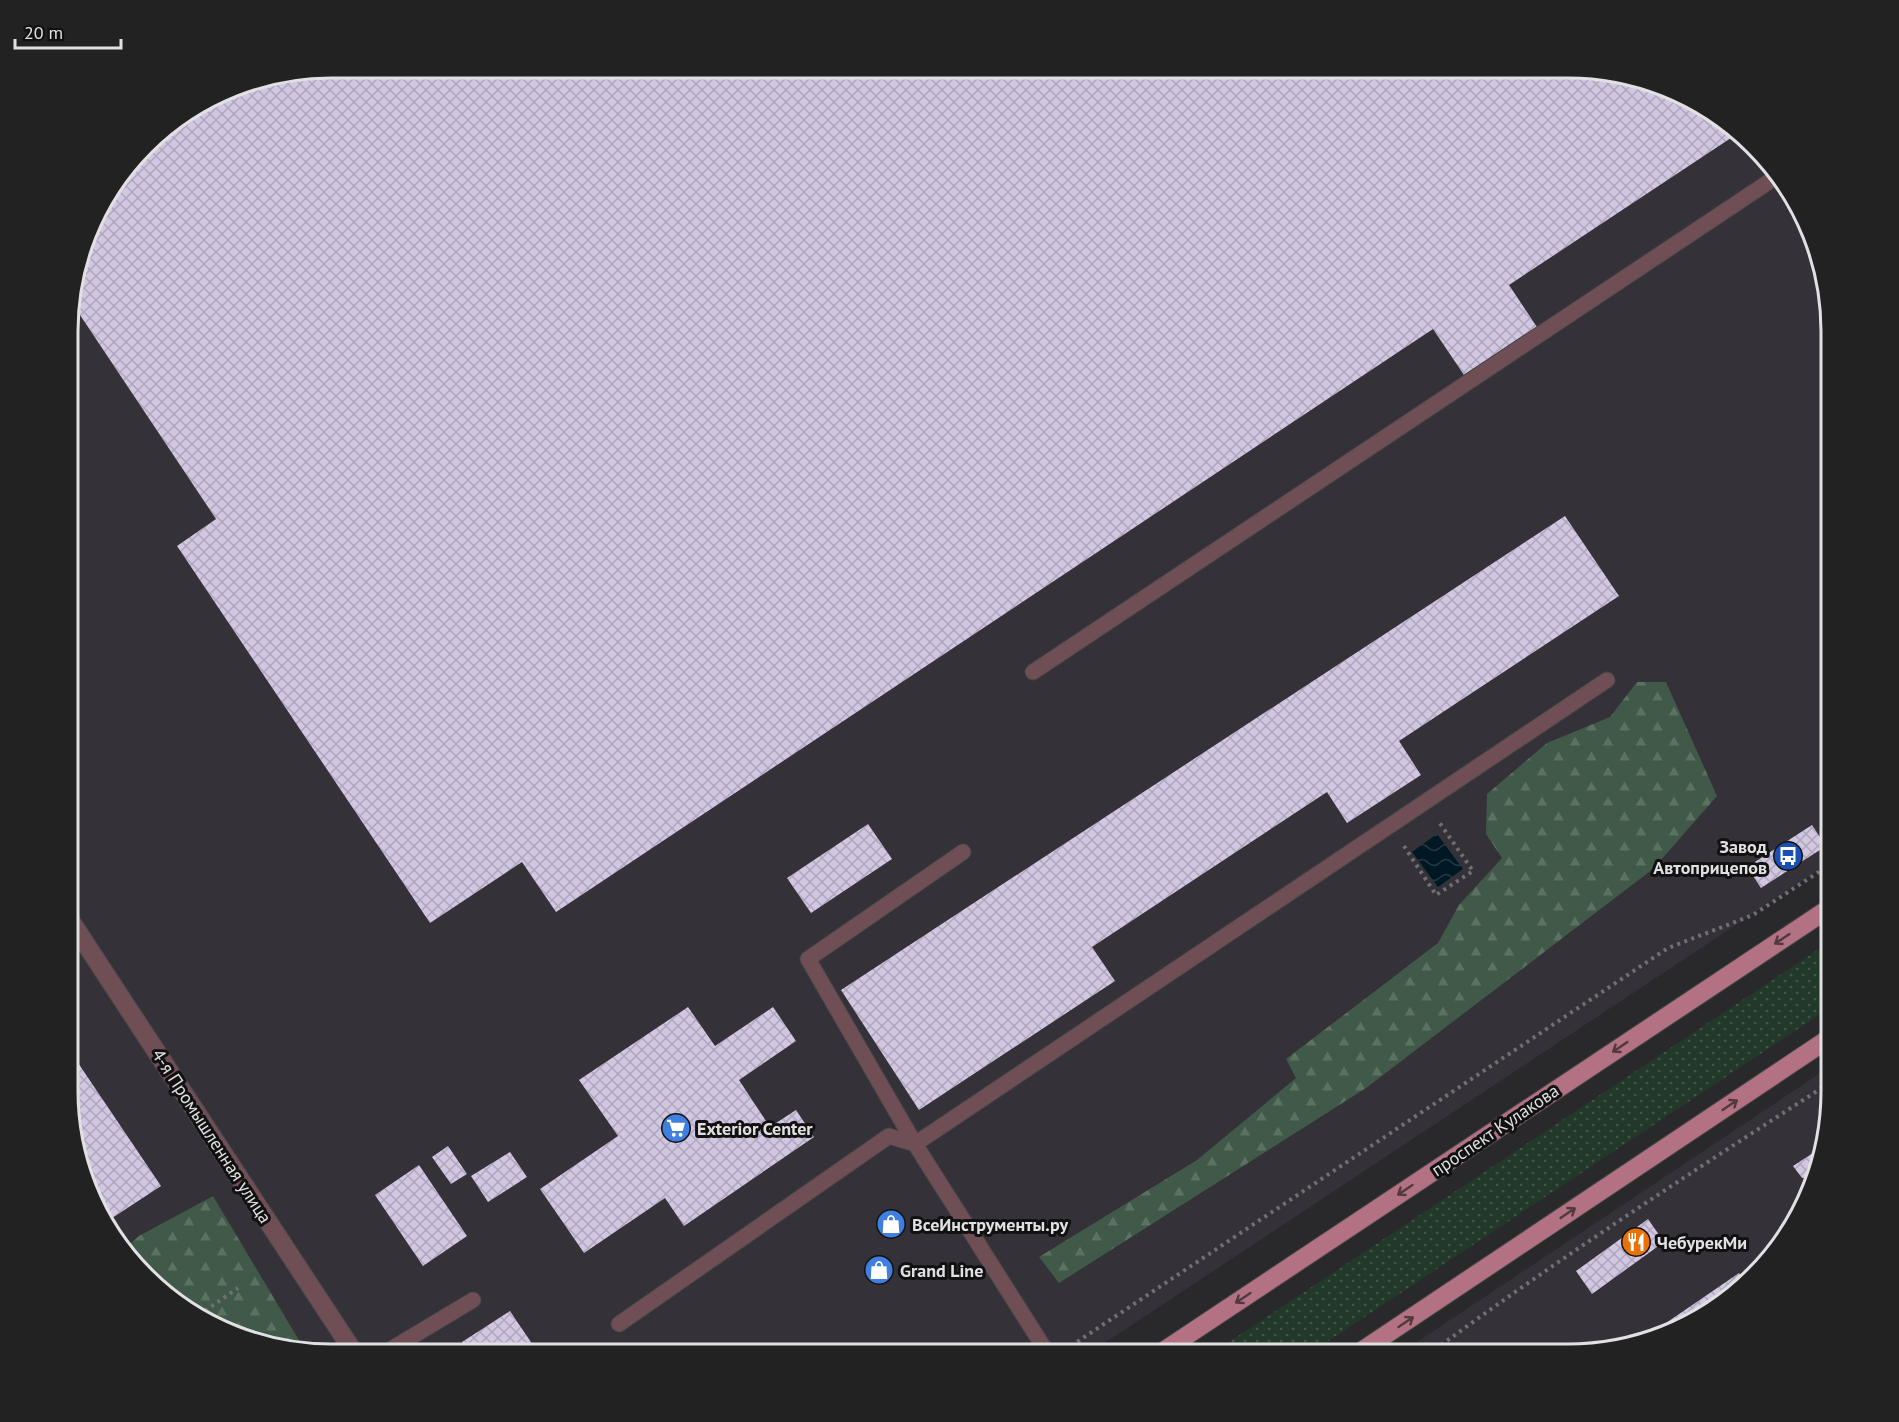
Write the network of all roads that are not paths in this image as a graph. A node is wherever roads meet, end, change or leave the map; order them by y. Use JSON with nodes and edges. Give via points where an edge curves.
{"nodes":[{"id":1,"x":1771,"y":180,"type":"edge"},
{"id":2,"x":1033,"y":672,"type":"dead end"},
{"id":3,"x":1607,"y":680,"type":"dead end"},
{"id":4,"x":963,"y":852,"type":"dead end"},
{"id":5,"x":1821,"y":914,"type":"edge"},
{"id":6,"x":78,"y":931,"type":"edge"},
{"id":7,"x":1821,"y":1044,"type":"edge"},
{"id":8,"x":915,"y":1144,"type":"junction"},
{"id":9,"x":473,"y":1300,"type":"dead end"},
{"id":10,"x":619,"y":1324,"type":"dead end"},
{"id":11,"x":347,"y":1344,"type":"edge"},
{"id":12,"x":400,"y":1344,"type":"edge"},
{"id":13,"x":1042,"y":1344,"type":"edge"},
{"id":14,"x":1174,"y":1344,"type":"edge"},
{"id":15,"x":1372,"y":1344,"type":"edge"}],
"edges":[{"from":1,"to":2,"type":"lane"},
{"from":3,"to":8,"type":"lane"},
{"from":4,"to":8,"type":"lane","via":[[808,959]]},
{"from":5,"to":14,"type":"main road","name":"проспект Кулакова","one_way":true},
{"from":6,"to":11,"type":"street","name":"4-я Промышленная улица"},
{"from":15,"to":7,"type":"main road","one_way":true},
{"from":8,"to":10,"type":"lane","via":[[889,1136]]},
{"from":8,"to":13,"type":"lane"},
{"from":9,"to":12,"type":"lane"}]}
